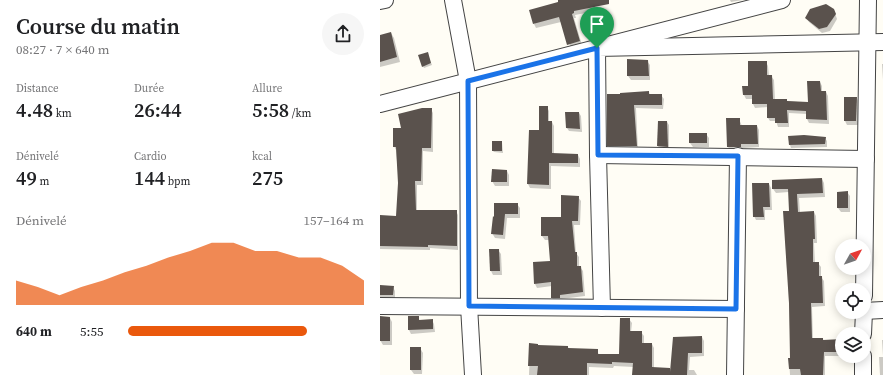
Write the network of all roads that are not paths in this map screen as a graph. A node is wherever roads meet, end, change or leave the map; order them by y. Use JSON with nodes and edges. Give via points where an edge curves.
{"nodes":[{"id":1,"x":386,"y":0,"type":"edge"},
{"id":2,"x":453,"y":0,"type":"edge"},
{"id":3,"x":782,"y":0,"type":"edge"},
{"id":4,"x":868,"y":0,"type":"edge"},
{"id":5,"x":380,"y":1,"type":"edge"},
{"id":6,"x":876,"y":42,"type":"edge"},
{"id":7,"x":597,"y":48,"type":"junction"},
{"id":8,"x":468,"y":81,"type":"junction"},
{"id":9,"x":380,"y":104,"type":"edge"},
{"id":10,"x":598,"y":155,"type":"junction"},
{"id":11,"x":738,"y":156,"type":"junction"},
{"id":12,"x":866,"y":159,"type":"junction"},
{"id":13,"x":864,"y":283,"type":"edge"},
{"id":14,"x":380,"y":306,"type":"edge"},
{"id":15,"x":469,"y":306,"type":"junction"},
{"id":16,"x":602,"y":308,"type":"junction"},
{"id":17,"x":736,"y":309,"type":"junction"},
{"id":18,"x":883,"y":310,"type":"edge"},
{"id":19,"x":871,"y":311,"type":"edge"},
{"id":20,"x":863,"y":363,"type":"edge"},
{"id":21,"x":473,"y":375,"type":"edge"},
{"id":22,"x":735,"y":375,"type":"edge"},
{"id":23,"x":863,"y":375,"type":"edge"}],
"edges":[{"from":1,"to":5,"type":"street"},
{"from":2,"to":8,"type":"street"},
{"from":3,"to":7,"type":"street"},
{"from":4,"to":6,"type":"street"},
{"from":6,"to":7,"type":"street"},
{"from":6,"to":12,"type":"street"},
{"from":7,"to":8,"type":"street"},
{"from":7,"to":10,"type":"street"},
{"from":8,"to":9,"type":"street"},
{"from":8,"to":15,"type":"street"},
{"from":10,"to":11,"type":"street"},
{"from":10,"to":16,"type":"street"},
{"from":11,"to":12,"type":"street"},
{"from":11,"to":17,"type":"street"},
{"from":12,"to":13,"type":"street"},
{"from":14,"to":15,"type":"street"},
{"from":15,"to":16,"type":"street"},
{"from":15,"to":21,"type":"street"},
{"from":16,"to":17,"type":"street"},
{"from":17,"to":22,"type":"street"},
{"from":18,"to":19,"type":"street"},
{"from":20,"to":23,"type":"street"}]}
